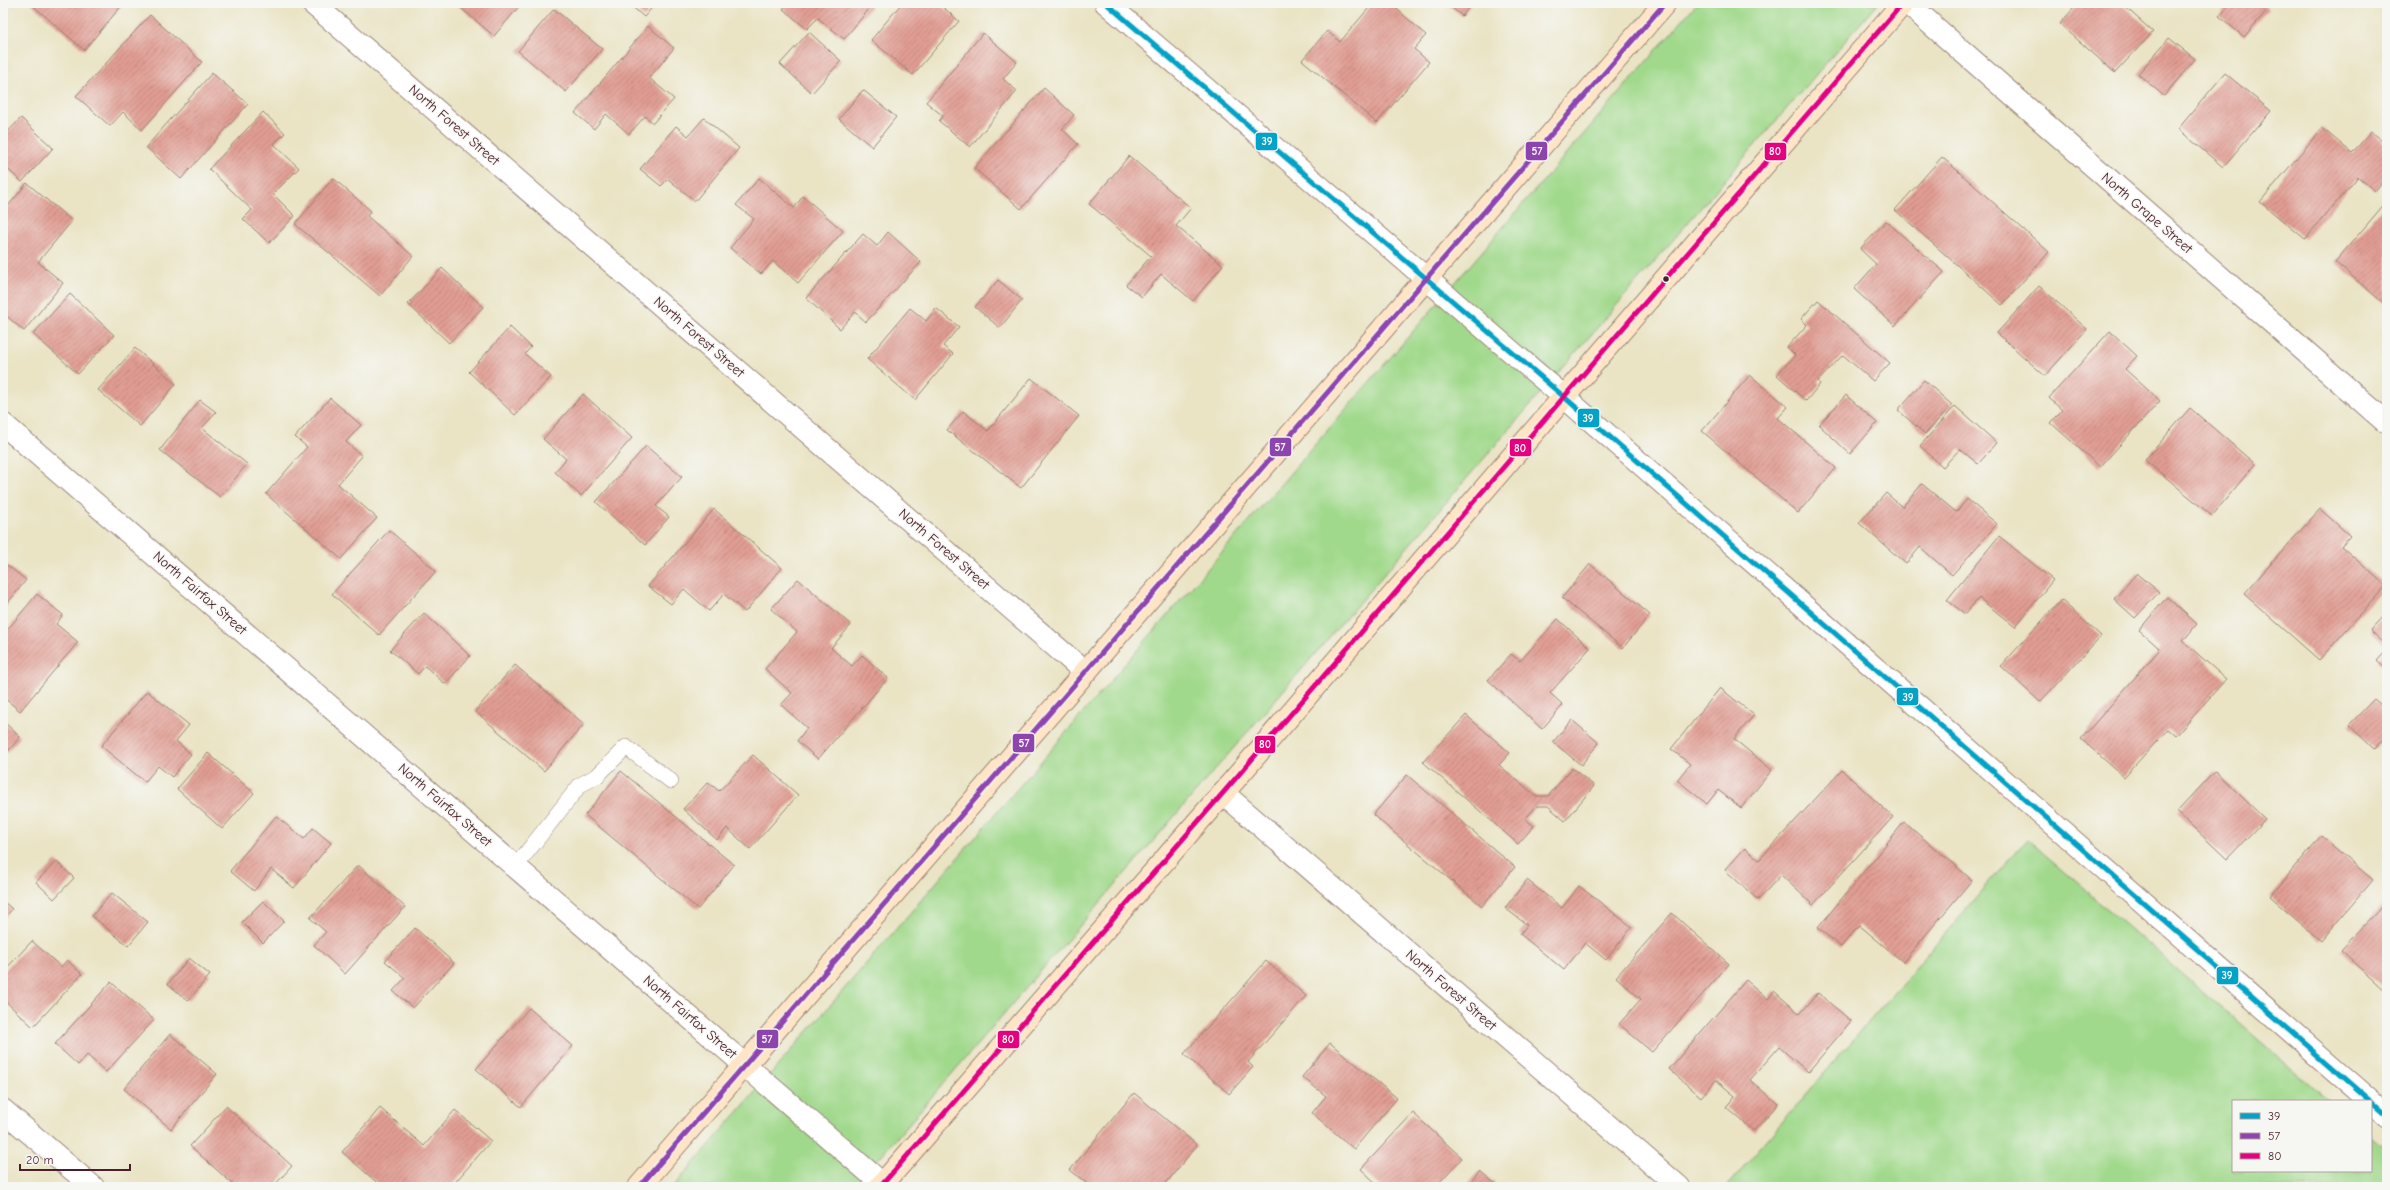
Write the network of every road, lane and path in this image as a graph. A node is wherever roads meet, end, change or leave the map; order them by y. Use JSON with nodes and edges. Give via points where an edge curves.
{"nodes":[{"id":1,"x":312,"y":3,"type":"edge"},
{"id":2,"x":1106,"y":3,"type":"edge"},
{"id":3,"x":1665,"y":3,"type":"edge"},
{"id":4,"x":1903,"y":3,"type":"edge"},
{"id":5,"x":1907,"y":3,"type":"edge"},
{"id":6,"x":1426,"y":279,"type":"junction"},
{"id":7,"x":1563,"y":396,"type":"junction"},
{"id":8,"x":2387,"y":423,"type":"edge"},
{"id":9,"x":3,"y":424,"type":"edge"},
{"id":10,"x":1085,"y":672,"type":"junction"},
{"id":11,"x":672,"y":781,"type":"dead end"},
{"id":12,"x":1223,"y":793,"type":"junction"},
{"id":13,"x":516,"y":866,"type":"junction"},
{"id":14,"x":745,"y":1064,"type":"junction"},
{"id":15,"x":2370,"y":1100,"type":"edge"},
{"id":16,"x":2372,"y":1102,"type":"edge"},
{"id":17,"x":3,"y":1110,"type":"edge"},
{"id":18,"x":2387,"y":1115,"type":"edge"},
{"id":19,"x":883,"y":1186,"type":"edge"},
{"id":20,"x":93,"y":1187,"type":"edge"},
{"id":21,"x":638,"y":1187,"type":"edge"},
{"id":22,"x":1679,"y":1187,"type":"edge"}],
"edges":[{"from":1,"to":10,"type":"street","name":"North Forest Street"},
{"from":2,"to":6,"type":"street"},
{"from":3,"to":6,"type":"main road"},
{"from":4,"to":7,"type":"main road"},
{"from":5,"to":8,"type":"street","name":"North Grape Street"},
{"from":6,"to":7,"type":"street"},
{"from":6,"to":10,"type":"main road"},
{"from":7,"to":12,"type":"main road"},
{"from":7,"to":15,"type":"street"},
{"from":9,"to":13,"type":"street","name":"North Fairfax Street"},
{"from":10,"to":14,"type":"main road"},
{"from":11,"to":13,"type":"lane","via":[[626,747],[597,776],[580,784]]},
{"from":12,"to":19,"type":"main road"},
{"from":12,"to":22,"type":"street","name":"North Forest Street"},
{"from":13,"to":14,"type":"street","name":"North Fairfax Street"},
{"from":14,"to":19,"type":"street","name":"North Fairfax Street"},
{"from":14,"to":21,"type":"main road"},
{"from":16,"to":18,"type":"street"},
{"from":17,"to":20,"type":"street"}]}
